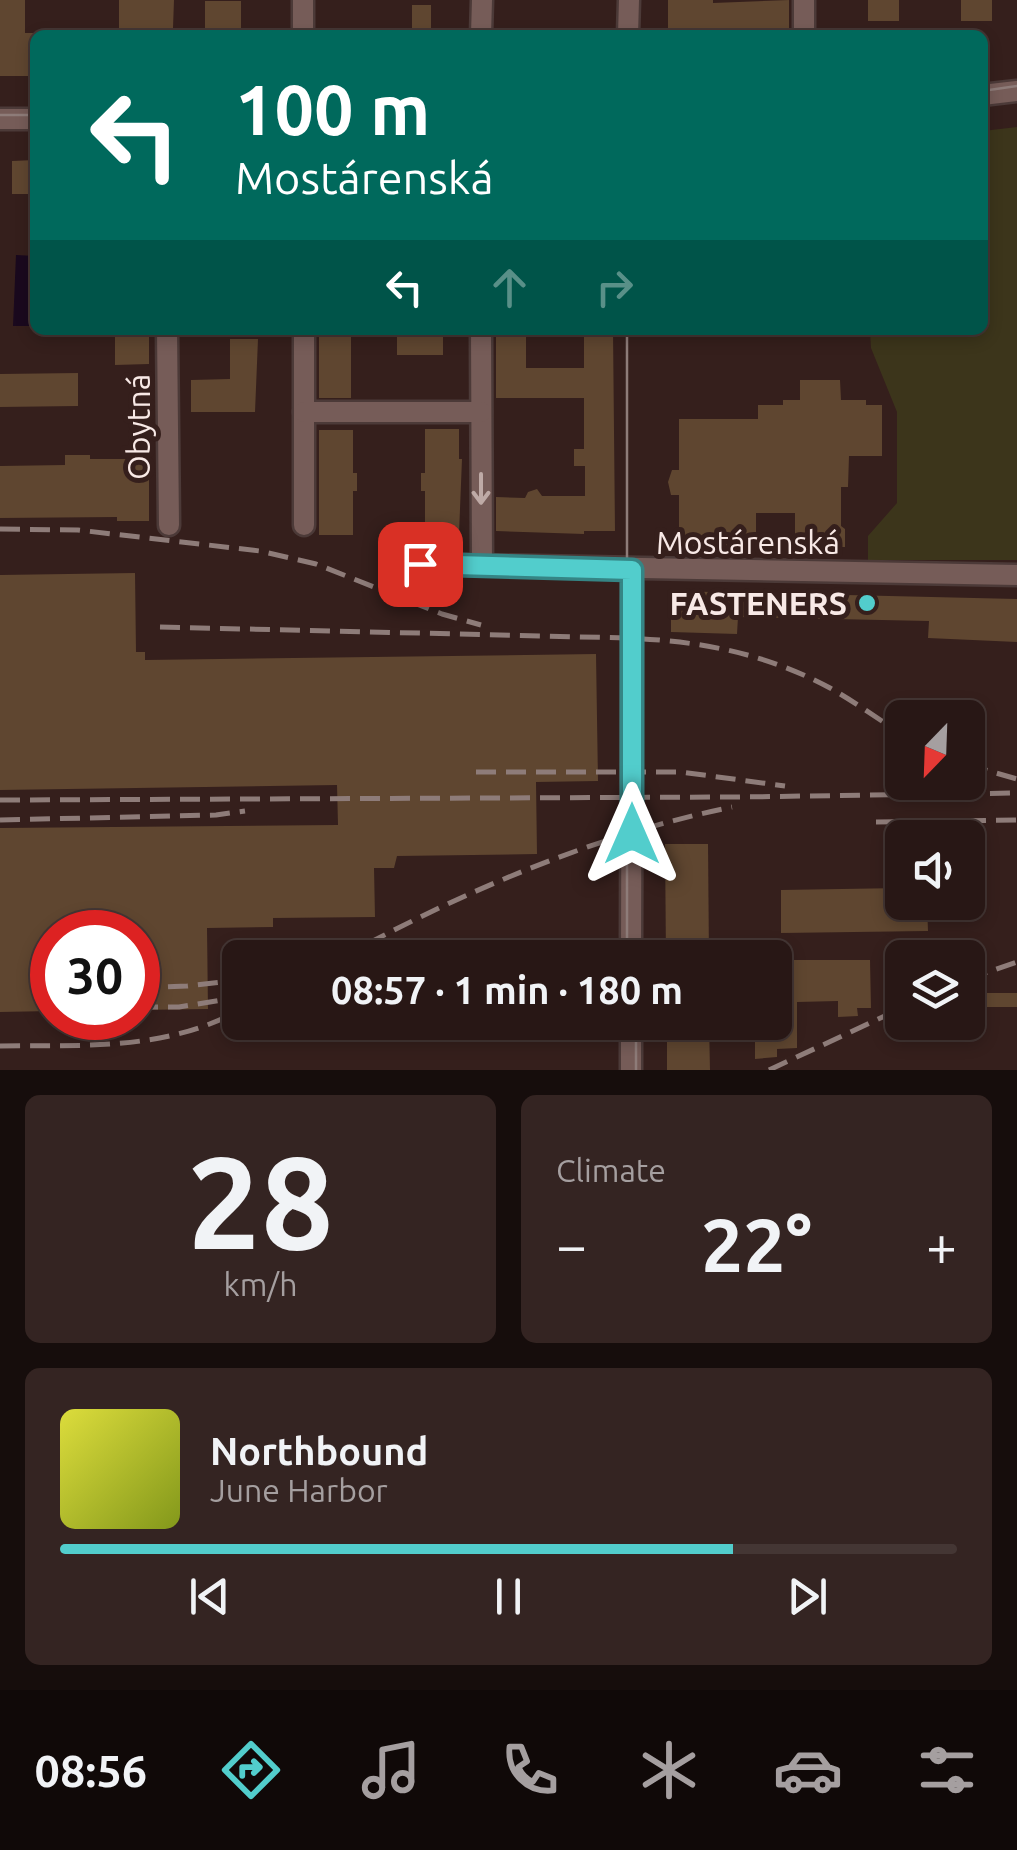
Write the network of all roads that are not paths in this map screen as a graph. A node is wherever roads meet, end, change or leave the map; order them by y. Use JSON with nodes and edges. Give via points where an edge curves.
{"nodes":[{"id":1,"x":303,"y":0,"type":"edge"},
{"id":2,"x":482,"y":0,"type":"edge"},
{"id":3,"x":629,"y":0,"type":"edge"},
{"id":4,"x":804,"y":0,"type":"edge"},
{"id":5,"x":302,"y":30,"type":"edge"},
{"id":6,"x":482,"y":30,"type":"edge"},
{"id":7,"x":628,"y":30,"type":"edge"},
{"id":8,"x":804,"y":30,"type":"edge"},
{"id":9,"x":1017,"y":90,"type":"edge"},
{"id":10,"x":988,"y":95,"type":"edge"},
{"id":11,"x":0,"y":119,"type":"edge"},
{"id":12,"x":30,"y":119,"type":"edge"},
{"id":13,"x":167,"y":335,"type":"edge"},
{"id":14,"x":304,"y":335,"type":"edge"},
{"id":15,"x":481,"y":335,"type":"edge"},
{"id":16,"x":304,"y":412,"type":"junction"},
{"id":17,"x":481,"y":412,"type":"junction"},
{"id":18,"x":169,"y":524,"type":"dead end"},
{"id":19,"x":304,"y":525,"type":"dead end"},
{"id":20,"x":420,"y":564,"type":"dead end"},
{"id":21,"x":482,"y":566,"type":"junction"},
{"id":22,"x":632,"y":570,"type":"junction"},
{"id":23,"x":1017,"y":576,"type":"edge"},
{"id":24,"x":631,"y":940,"type":"edge"},
{"id":25,"x":631,"y":1040,"type":"edge"},
{"id":26,"x":631,"y":1070,"type":"edge"}],
"edges":[{"from":1,"to":5,"type":"street"},
{"from":2,"to":6,"type":"street"},
{"from":3,"to":7,"type":"street"},
{"from":4,"to":8,"type":"street"},
{"from":9,"to":10,"type":"street"},
{"from":11,"to":12,"type":"street"},
{"from":13,"to":18,"type":"street","name":"Obytná"},
{"from":14,"to":16,"type":"street"},
{"from":15,"to":17,"type":"street"},
{"from":16,"to":17,"type":"street"},
{"from":16,"to":19,"type":"street"},
{"from":17,"to":21,"type":"street","one_way":true},
{"from":20,"to":21,"type":"street","name":"Mostárenská"},
{"from":21,"to":22,"type":"street","name":"Mostárenská"},
{"from":22,"to":23,"type":"street","name":"Mostárenská"},
{"from":22,"to":24,"type":"street"},
{"from":25,"to":26,"type":"street"}]}
